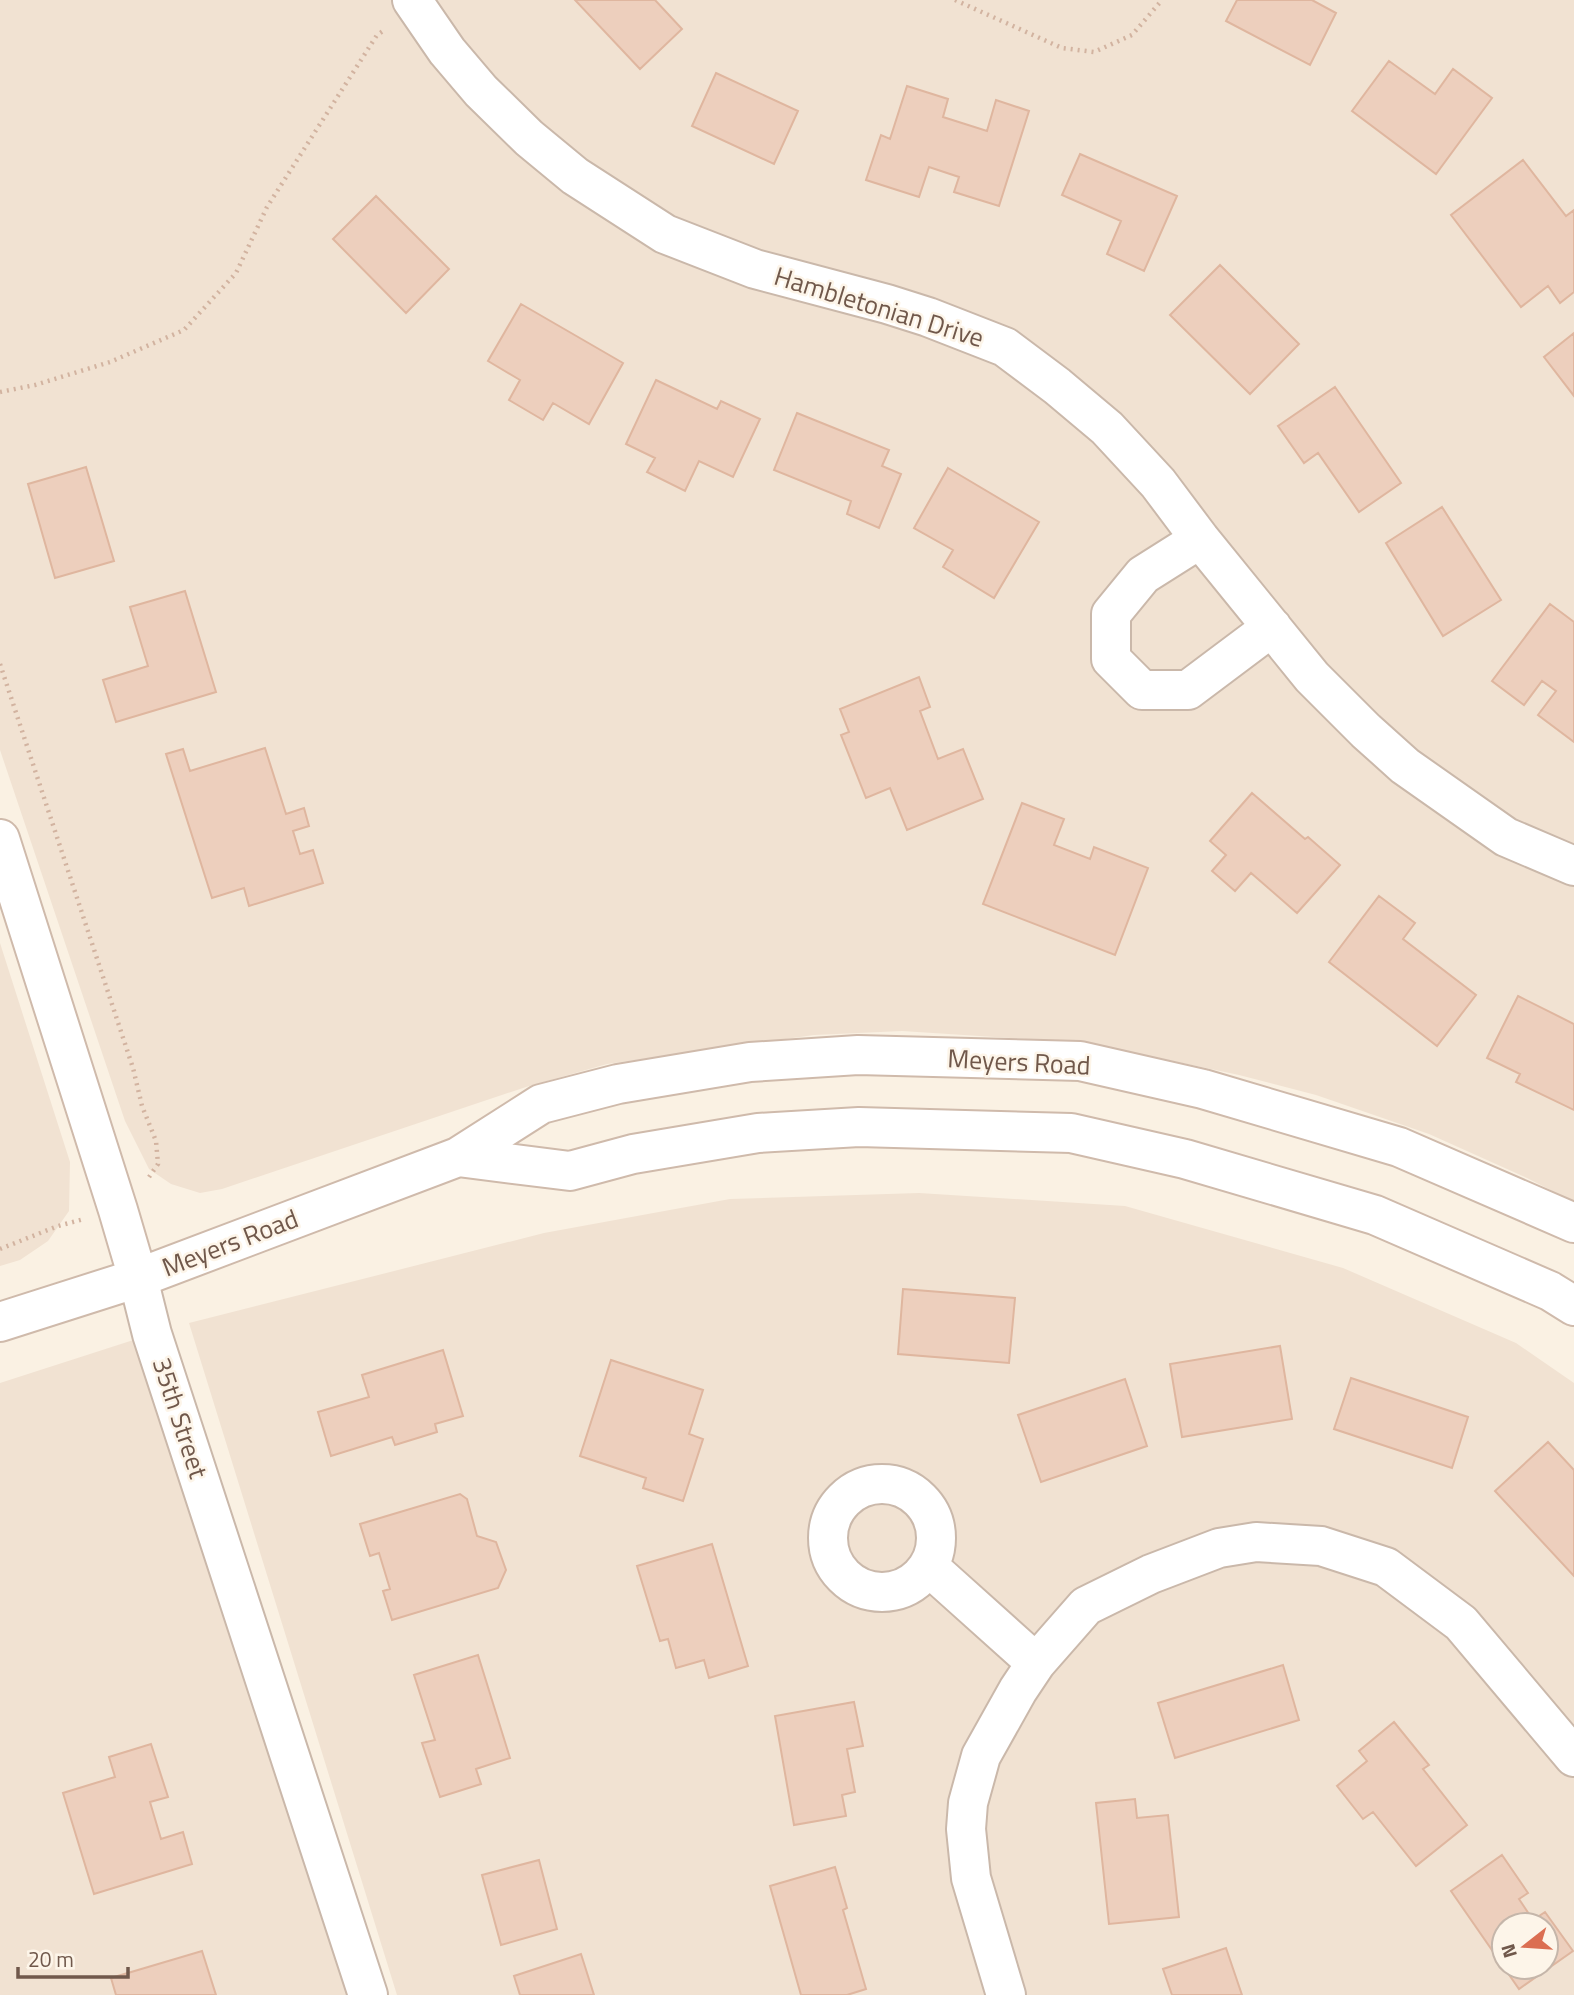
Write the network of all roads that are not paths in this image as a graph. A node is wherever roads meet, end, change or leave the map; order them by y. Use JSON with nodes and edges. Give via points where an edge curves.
{"nodes":[{"id":1,"x":414,"y":4,"type":"edge"},
{"id":2,"x":1200,"y":539,"type":"junction"},
{"id":3,"x":1272,"y":627,"type":"junction"},
{"id":4,"x":0,"y":839,"type":"edge"},
{"id":5,"x":1574,"y":866,"type":"edge"},
{"id":6,"x":458,"y":1157,"type":"junction"},
{"id":7,"x":1574,"y":1223,"type":"edge"},
{"id":8,"x":138,"y":1278,"type":"junction"},
{"id":9,"x":1574,"y":1306,"type":"edge"},
{"id":10,"x":0,"y":1322,"type":"edge"},
{"id":11,"x":928,"y":1566,"type":"dead end"},
{"id":12,"x":1036,"y":1663,"type":"junction"},
{"id":13,"x":1574,"y":1757,"type":"edge"},
{"id":14,"x":368,"y":1995,"type":"edge"},
{"id":15,"x":1006,"y":1995,"type":"edge"}],
"edges":[{"from":1,"to":2,"type":"street","name":"Hambletonian Drive","via":[[481,91],[575,176],[665,234],[755,269],[929,317],[1005,347],[1107,428],[1158,483]]},
{"from":2,"to":3,"type":"street","name":"Hambletonian Drive"},
{"from":2,"to":3,"type":"street","via":[[1143,575],[1111,614],[1111,659],[1142,690],[1188,690]]},
{"from":3,"to":5,"type":"street","name":"Hambletonian Drive","via":[[1311,677],[1405,766],[1506,837]]},
{"from":4,"to":8,"type":"street","name":"35th Street"},
{"from":6,"to":7,"type":"street","name":"Meyers Road","via":[[541,1104],[618,1084],[750,1062],[858,1055],[1080,1062],[1203,1089],[1399,1147]]},
{"from":6,"to":8,"type":"street","name":"Meyers Road"},
{"from":6,"to":9,"type":"street","name":"Meyers Road","via":[[570,1171],[633,1154],[758,1133],[859,1127],[1071,1133],[1185,1158],[1375,1215],[1550,1291]]},
{"from":8,"to":10,"type":"street","name":"Meyers Road"},
{"from":8,"to":14,"type":"street","name":"35th Street","via":[[152,1334]]},
{"from":11,"to":12,"type":"street"},
{"from":12,"to":13,"type":"street","via":[[1086,1606],[1151,1574],[1219,1548],[1256,1542],[1321,1546],[1386,1567],[1461,1623]]},
{"from":12,"to":15,"type":"street","via":[[981,1756],[968,1803],[971,1878]]}]}
